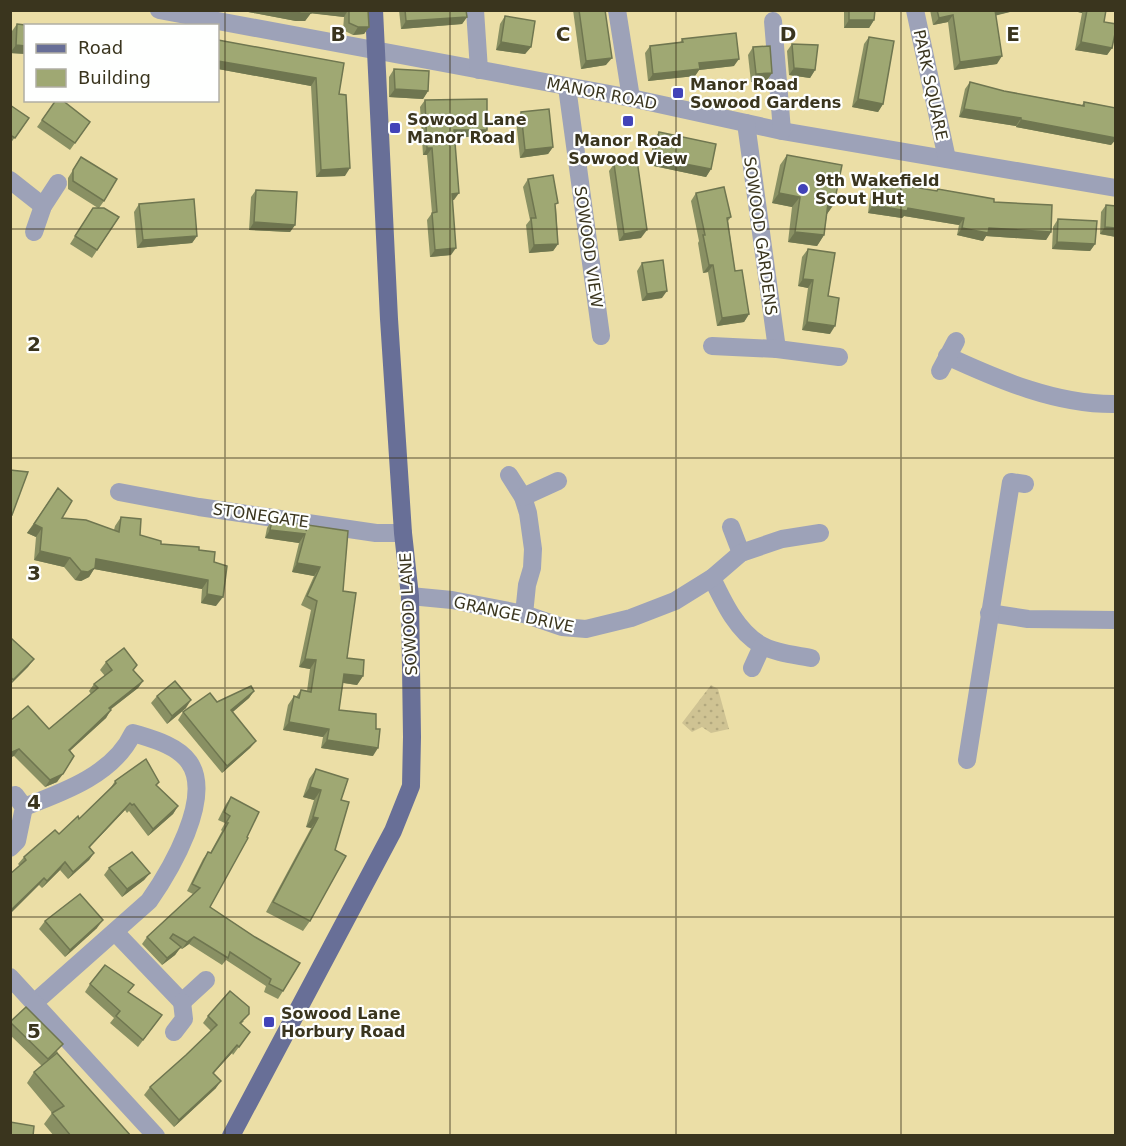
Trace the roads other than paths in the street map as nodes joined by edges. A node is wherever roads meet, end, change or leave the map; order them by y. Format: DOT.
graph roads {
  1 [pos="159,10"];
  2 [pos="374,10"];
  3 [pos="474,10"];
  4 [pos="617,10"];
  5 [pos="915,10"];
  6 [pos="773,21"];
  7 [pos="375,50"];
  8 [pos="479,70"];
  9 [pos="567,87"];
  10 [pos="631,98"];
  11 [pos="746,123"];
  12 [pos="782,131"];
  13 [pos="947,159"];
  14 [pos="10,180"];
  15 [pos="58,183"];
  16 [pos="1116,188"];
  17 [pos="43,206"];
  18 [pos="34,232"];
  19 [pos="601,336"];
  20 [pos="712,346"];
  21 [pos="777,349"];
  22 [pos="948,356"];
  23 [pos="839,357"];
  24 [pos="1116,404"];
  25 [pos="509,475"];
  26 [pos="558,481"];
  27 [pos="1025,484"];
  28 [pos="119,492"];
  29 [pos="523,497"];
  30 [pos="731,527"];
  31 [pos="403,533"];
  32 [pos="820,533"];
  33 [pos="741,553"];
  34 [pos="712,578"];
  35 [pos="410,596"];
  36 [pos="989,613"];
  37 [pos="524,614"];
  38 [pos="1116,620"];
  39 [pos="762,646"];
  40 [pos="811,658"];
  41 [pos="752,668"];
  42 [pos="967,760"];
  43 [pos="10,848"];
  44 [pos="115,932"];
  45 [pos="10,977"];
  46 [pos="206,980"];
  47 [pos="182,1002"];
  48 [pos="34,1003"];
  49 [pos="174,1032"];
  50 [pos="153,1134"];
  51 [pos="231,1136"];
  1 -- 7 [label="street, MANOR ROAD"];
  2 -- 7 [label="main road, SOWOOD LANE"];
  3 -- 8 [label="street"];
  4 -- 10 [label="street"];
  5 -- 13 [label="street, PARK SQUARE"];
  6 -- 12 [label="street"];
  7 -- 8 [label="street, MANOR ROAD"];
  7 -- 31 [label="main road, SOWOOD LANE"];
  8 -- 9 [label="street, MANOR ROAD"];
  9 -- 10 [label="street, MANOR ROAD"];
  9 -- 19 [label="street, SOWOOD VIEW"];
  10 -- 11 [label="street, MANOR ROAD"];
  11 -- 12 [label="street, MANOR ROAD"];
  11 -- 21 [label="street, SOWOOD GARDENS"];
  12 -- 13 [label="street, MANOR ROAD"];
  13 -- 16 [label="street, MANOR ROAD"];
  14 -- 17 [label="street"];
  15 -- 17 [label="street"];
  17 -- 18 [label="street"];
  20 -- 21 [label="street"];
  21 -- 23 [label="street"];
  22 -- 24 [label="street"];
  25 -- 29 [label="street"];
  26 -- 29 [label="street"];
  27 -- 36 [label="street"];
  28 -- 31 [label="street, STONEGATE"];
  29 -- 37 [label="street"];
  30 -- 33 [label="street"];
  31 -- 35 [label="main road, SOWOOD LANE"];
  32 -- 33 [label="street, GRANGE DRIVE"];
  33 -- 34 [label="street, GRANGE DRIVE"];
  34 -- 37 [label="street, GRANGE DRIVE"];
  34 -- 39 [label="street"];
  35 -- 37 [label="street, GRANGE DRIVE"];
  35 -- 51 [label="main road, SOWOOD LANE"];
  36 -- 38 [label="street"];
  36 -- 42 [label="street"];
  39 -- 40 [label="street"];
  39 -- 41 [label="street"];
  43 -- 44 [label="street"];
  44 -- 47 [label="street"];
  44 -- 48 [label="street"];
  45 -- 48 [label="street"];
  46 -- 47 [label="street"];
  47 -- 49 [label="street"];
  48 -- 50 [label="street"];
}
